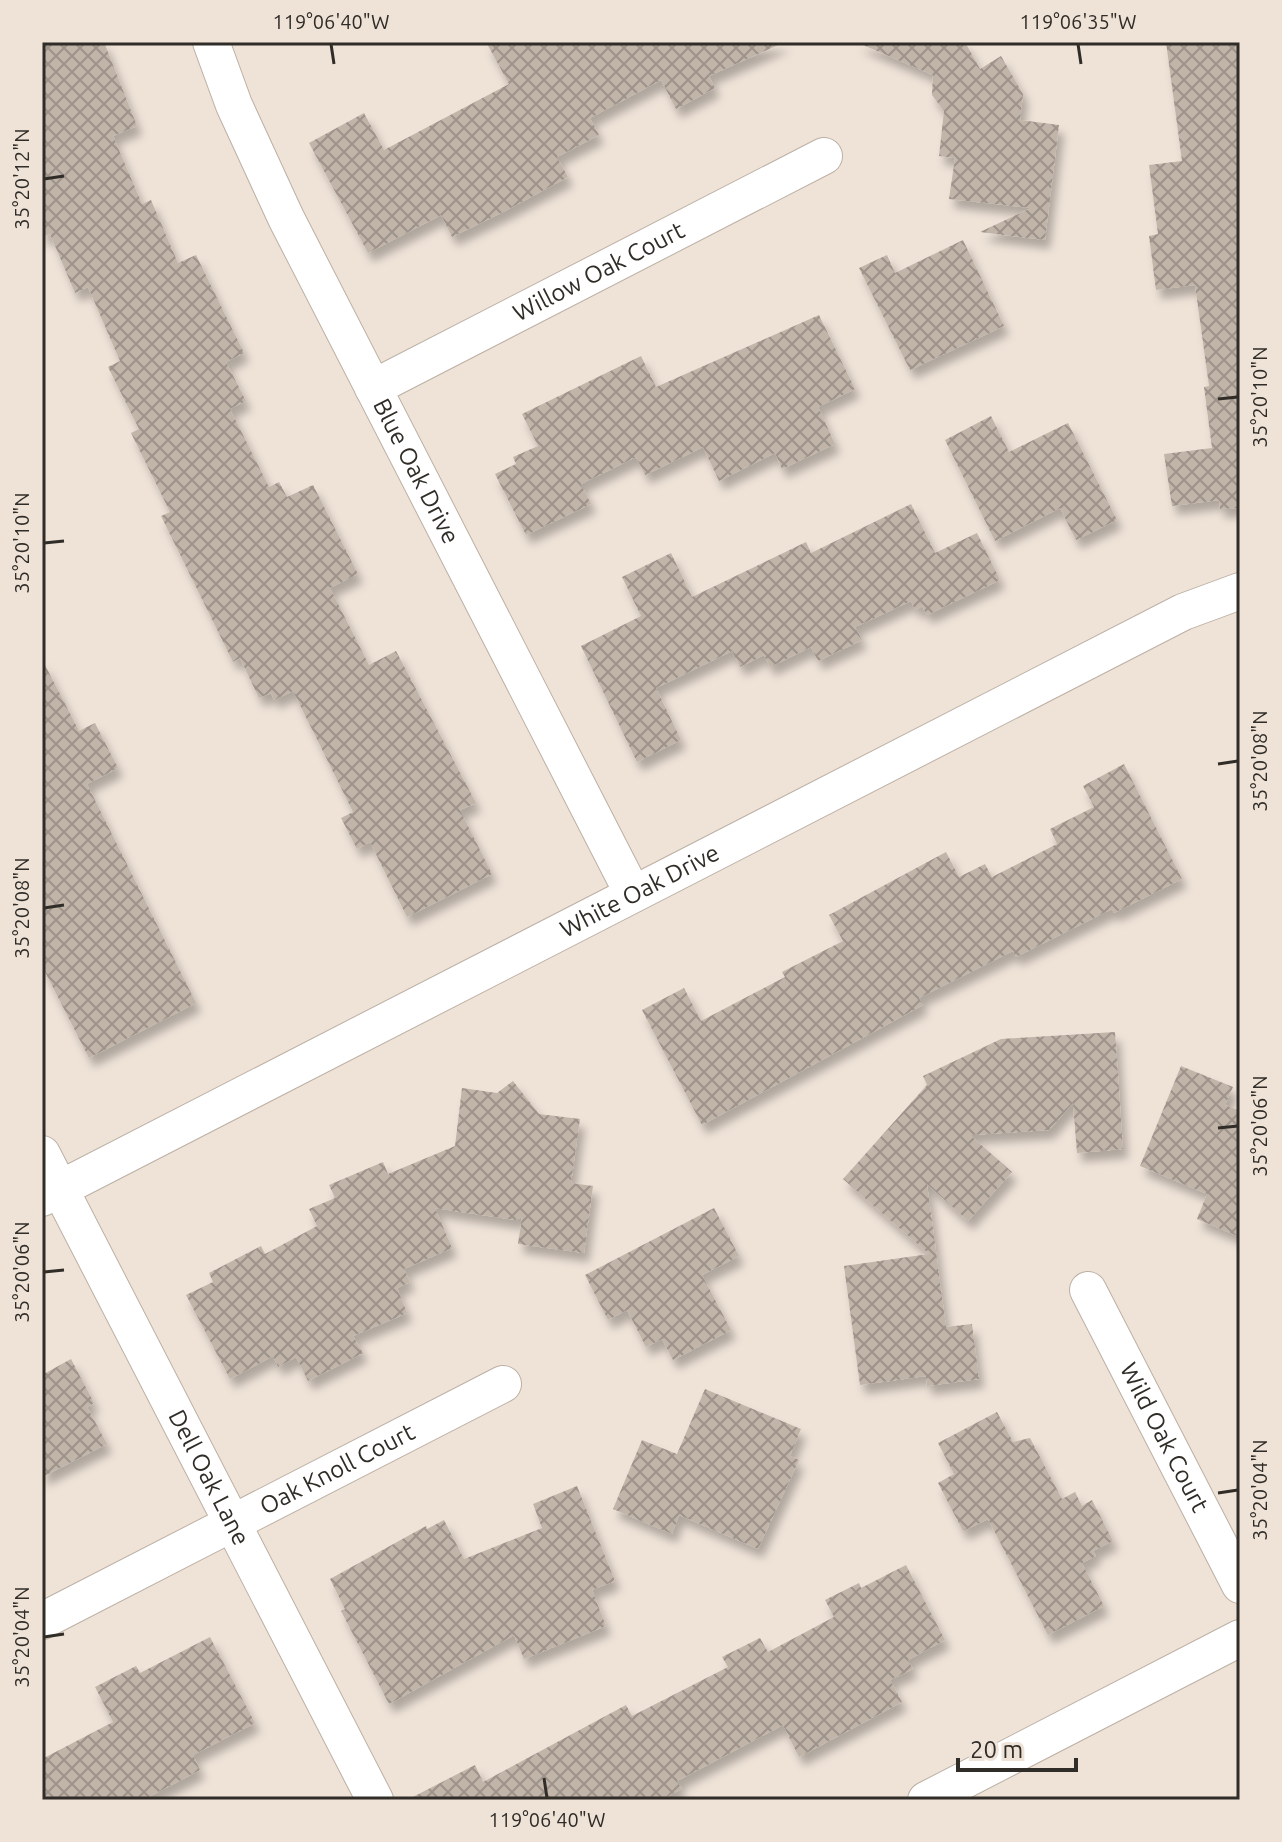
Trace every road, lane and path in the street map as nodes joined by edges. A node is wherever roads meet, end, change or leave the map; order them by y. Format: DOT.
graph roads {
  1 [pos="211,42"];
  2 [pos="824,156"];
  3 [pos="373,388"];
  4 [pos="1240,591"];
  5 [pos="633,894"];
  6 [pos="42,1154"];
  7 [pos="51,1193"];
  8 [pos="1088,1290"];
  9 [pos="503,1384"];
  10 [pos="232,1523"];
  11 [pos="1240,1585"];
  12 [pos="42,1621"];
  13 [pos="1240,1638"];
  14 [pos="375,1800"];
  15 [pos="926,1800"];
  1 -- 3 [label="street, Blue Oak Drive"];
  2 -- 3 [label="street, Willow Oak Court"];
  3 -- 5 [label="street, Blue Oak Drive"];
  4 -- 5 [label="street, White Oak Drive"];
  5 -- 7 [label="street, White Oak Drive"];
  6 -- 7 [label="street, Dell Oak Lane"];
  7 -- 10 [label="street, Dell Oak Lane"];
  8 -- 11 [label="street, Wild Oak Court"];
  9 -- 10 [label="street, Oak Knoll Court"];
  10 -- 12 [label="street, Oak Knoll Court"];
  10 -- 14 [label="street, Dell Oak Lane"];
  13 -- 15 [label="street"];
}
